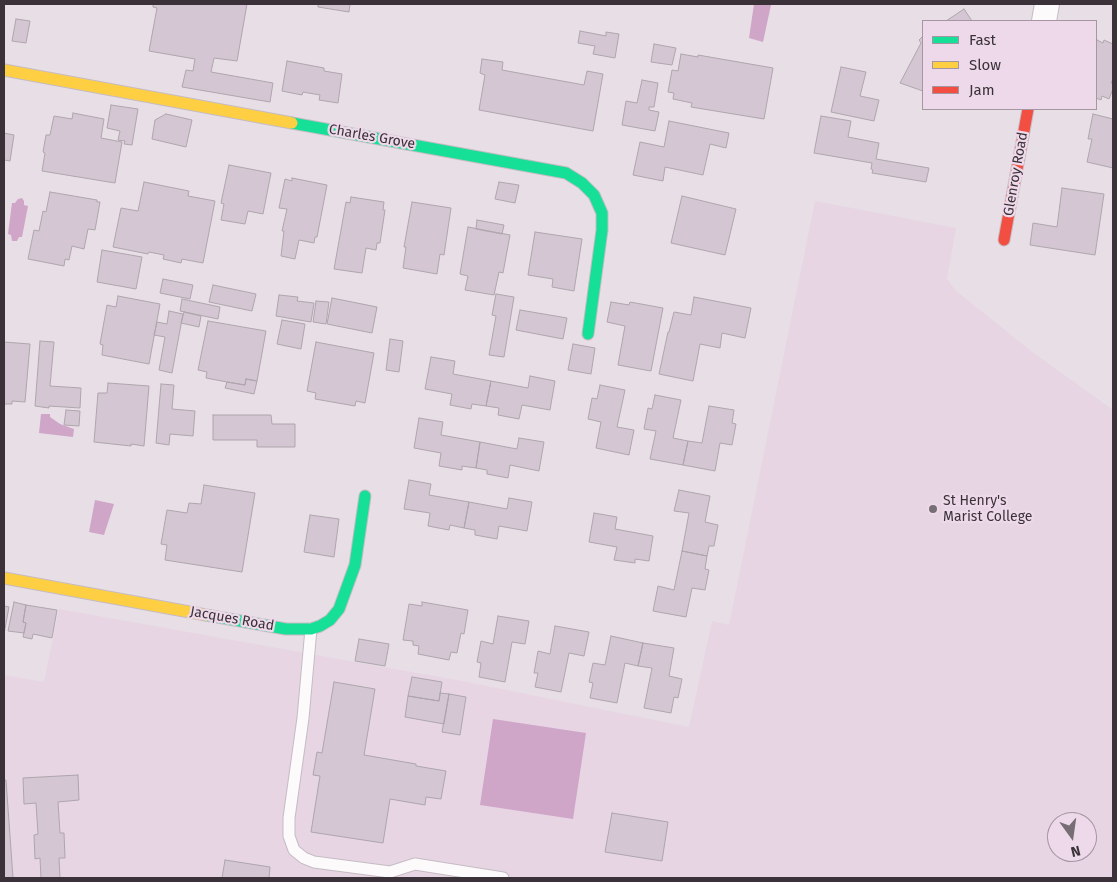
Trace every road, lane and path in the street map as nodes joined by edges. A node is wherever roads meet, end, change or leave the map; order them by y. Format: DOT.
graph roads {
  1 [pos="1047,4"];
  2 [pos="1044,20"];
  3 [pos="4,70"];
  4 [pos="1028,110"];
  5 [pos="1004,240"];
  6 [pos="588,334"];
  7 [pos="365,496"];
  8 [pos="4,578"];
  9 [pos="311,630"];
  10 [pos="390,875"];
  11 [pos="502,878"];
  1 -- 2 [label="street"];
  3 -- 6 [label="street, Charles Grove"];
  4 -- 5 [label="street, Glenroy Road"];
  7 -- 9 [label="street"];
  8 -- 9 [label="street, Jacques Road"];
  9 -- 10 [label="lane"];
  10 -- 11 [label="lane"];
}
